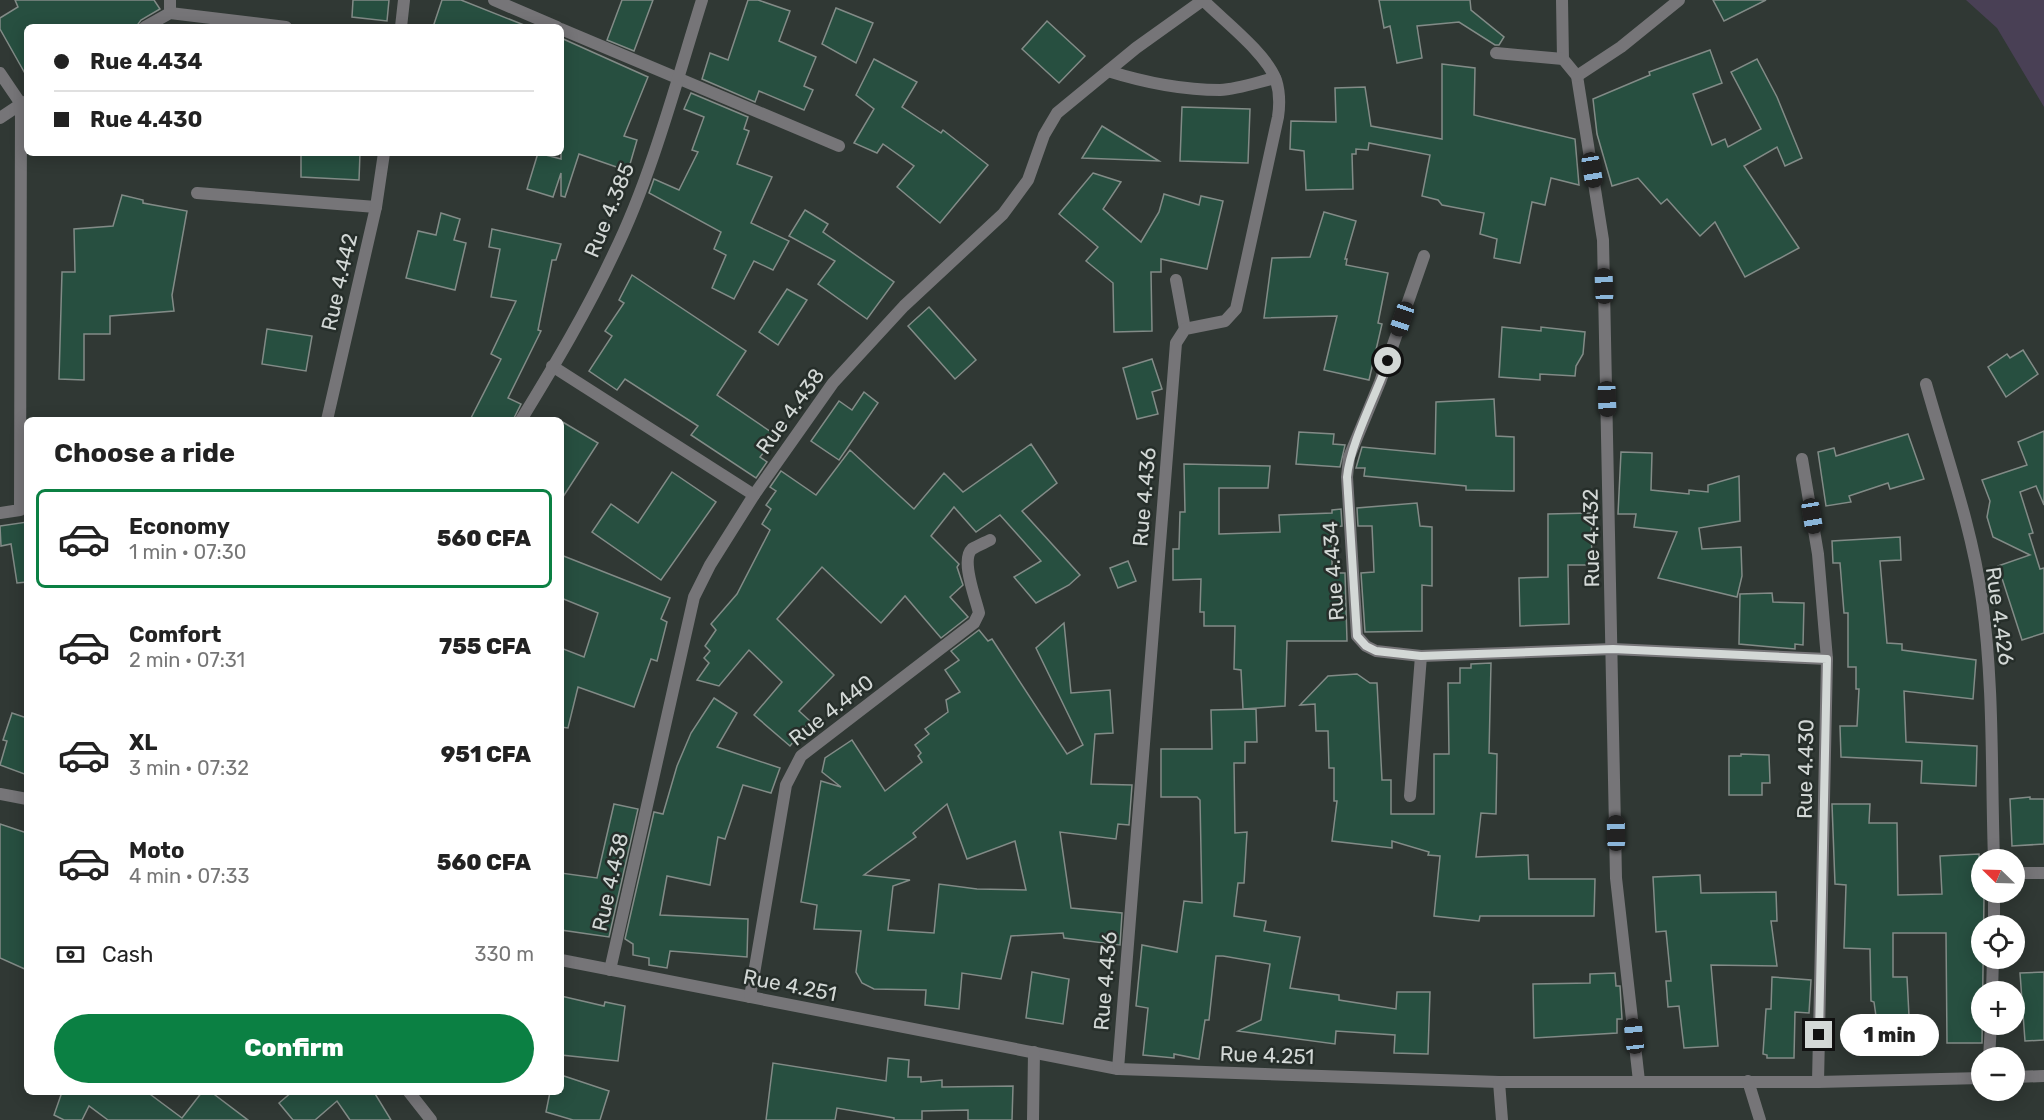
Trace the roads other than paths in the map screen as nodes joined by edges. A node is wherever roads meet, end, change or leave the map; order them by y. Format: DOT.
graph roads {
  1 [pos="404,0"];
  2 [pos="494,0"];
  3 [pos="702,0"];
  4 [pos="1203,0"];
  5 [pos="1562,0"];
  6 [pos="1679,0"];
  7 [pos="170,6"];
  8 [pos="149,24"];
  9 [pos="269,24"];
  10 [pos="401,24"];
  11 [pos="550,24"];
  12 [pos="564,30"];
  13 [pos="1496,53"];
  14 [pos="1563,59"];
  15 [pos="1108,70"];
  16 [pos="0,73"];
  17 [pos="1577,76"];
  18 [pos="1275,78"];
  19 [pos="677,79"];
  20 [pos="24,102"];
  21 [pos="0,118"];
  22 [pos="839,146"];
  23 [pos="384,156"];
  24 [pos="197,193"];
  25 [pos="376,207"];
  26 [pos="1424,256"];
  27 [pos="1176,280"];
  28 [pos="1185,329"];
  29 [pos="552,366"];
  30 [pos="1926,384"];
  31 [pos="328,417"];
  32 [pos="523,417"];
  33 [pos="1802,459"];
  34 [pos="754,495"];
  35 [pos="23,510"];
  36 [pos="0,513"];
  37 [pos="990,540"];
  38 [pos="1613,649"];
  39 [pos="1421,656"];
  40 [pos="1827,659"];
  41 [pos="0,794"];
  42 [pos="1410,796"];
  43 [pos="24,799"];
  44 [pos="1994,849"];
  45 [pos="2025,873"];
  46 [pos="2044,873"];
  47 [pos="564,961"];
  48 [pos="610,970"];
  49 [pos="750,997"];
  50 [pos="1034,1052"];
  51 [pos="1118,1069"];
  52 [pos="2044,1076"];
  53 [pos="2025,1077"];
  54 [pos="1971,1078"];
  55 [pos="1748,1081"];
  56 [pos="1499,1082"];
  57 [pos="1639,1082"];
  58 [pos="1818,1082"];
  59 [pos="411,1095"];
  60 [pos="431,1120"];
  61 [pos="1034,1120"];
  62 [pos="1502,1120"];
  63 [pos="1760,1120"];
  1 -- 10 [label="street"];
  2 -- 11 [label="street"];
  3 -- 19 [label="street, Rue 4.385"];
  4 -- 15 [label="street, Rue 4.438"];
  4 -- 18 [label="street"];
  5 -- 14 [label="street"];
  6 -- 17 [label="street"];
  7 -- 8 [label="street"];
  7 -- 9 [label="street"];
  12 -- 19 [label="street"];
  13 -- 14 [label="street"];
  14 -- 17 [label="street"];
  15 -- 18 [label="street"];
  15 -- 34 [label="street, Rue 4.438"];
  16 -- 20 [label="street"];
  17 -- 38 [label="street, Rue 4.432"];
  18 -- 28 [label="street"];
  19 -- 22 [label="street"];
  19 -- 29 [label="street, Rue 4.385"];
  20 -- 21 [label="street"];
  20 -- 35 [label="street"];
  23 -- 25 [label="street, Rue 4.442"];
  24 -- 25 [label="street"];
  25 -- 31 [label="street, Rue 4.442"];
  26 -- 39 [label="street, Rue 4.434"];
  27 -- 28 [label="street"];
  28 -- 51 [label="street, Rue 4.436"];
  29 -- 32 [label="street, Rue 4.385"];
  29 -- 34 [label="street"];
  30 -- 44 [label="street, Rue 4.426"];
  33 -- 40 [label="street, Rue 4.430"];
  34 -- 48 [label="street, Rue 4.438"];
  35 -- 36 [label="street"];
  37 -- 49 [label="street, Rue 4.440"];
  38 -- 39 [label="street, Rue 4.434"];
  38 -- 40 [label="street, Rue 4.434"];
  38 -- 57 [label="street, Rue 4.432"];
  39 -- 42 [label="street"];
  40 -- 58 [label="street, Rue 4.430"];
  41 -- 43 [label="street"];
  45 -- 46 [label="street"];
  47 -- 48 [label="street, Rue 4.251"];
  48 -- 49 [label="street, Rue 4.251"];
  49 -- 50 [label="street, Rue 4.251"];
  50 -- 51 [label="street, Rue 4.251"];
  50 -- 61 [label="street"];
  51 -- 56 [label="street, Rue 4.251"];
  52 -- 53 [label="street"];
  54 -- 58 [label="street, Rue 4.251"];
  55 -- 57 [label="street, Rue 4.251"];
  55 -- 58 [label="street, Rue 4.251"];
  55 -- 63 [label="street"];
  56 -- 57 [label="street, Rue 4.251"];
  56 -- 62 [label="street"];
  59 -- 60 [label="street"];
}
